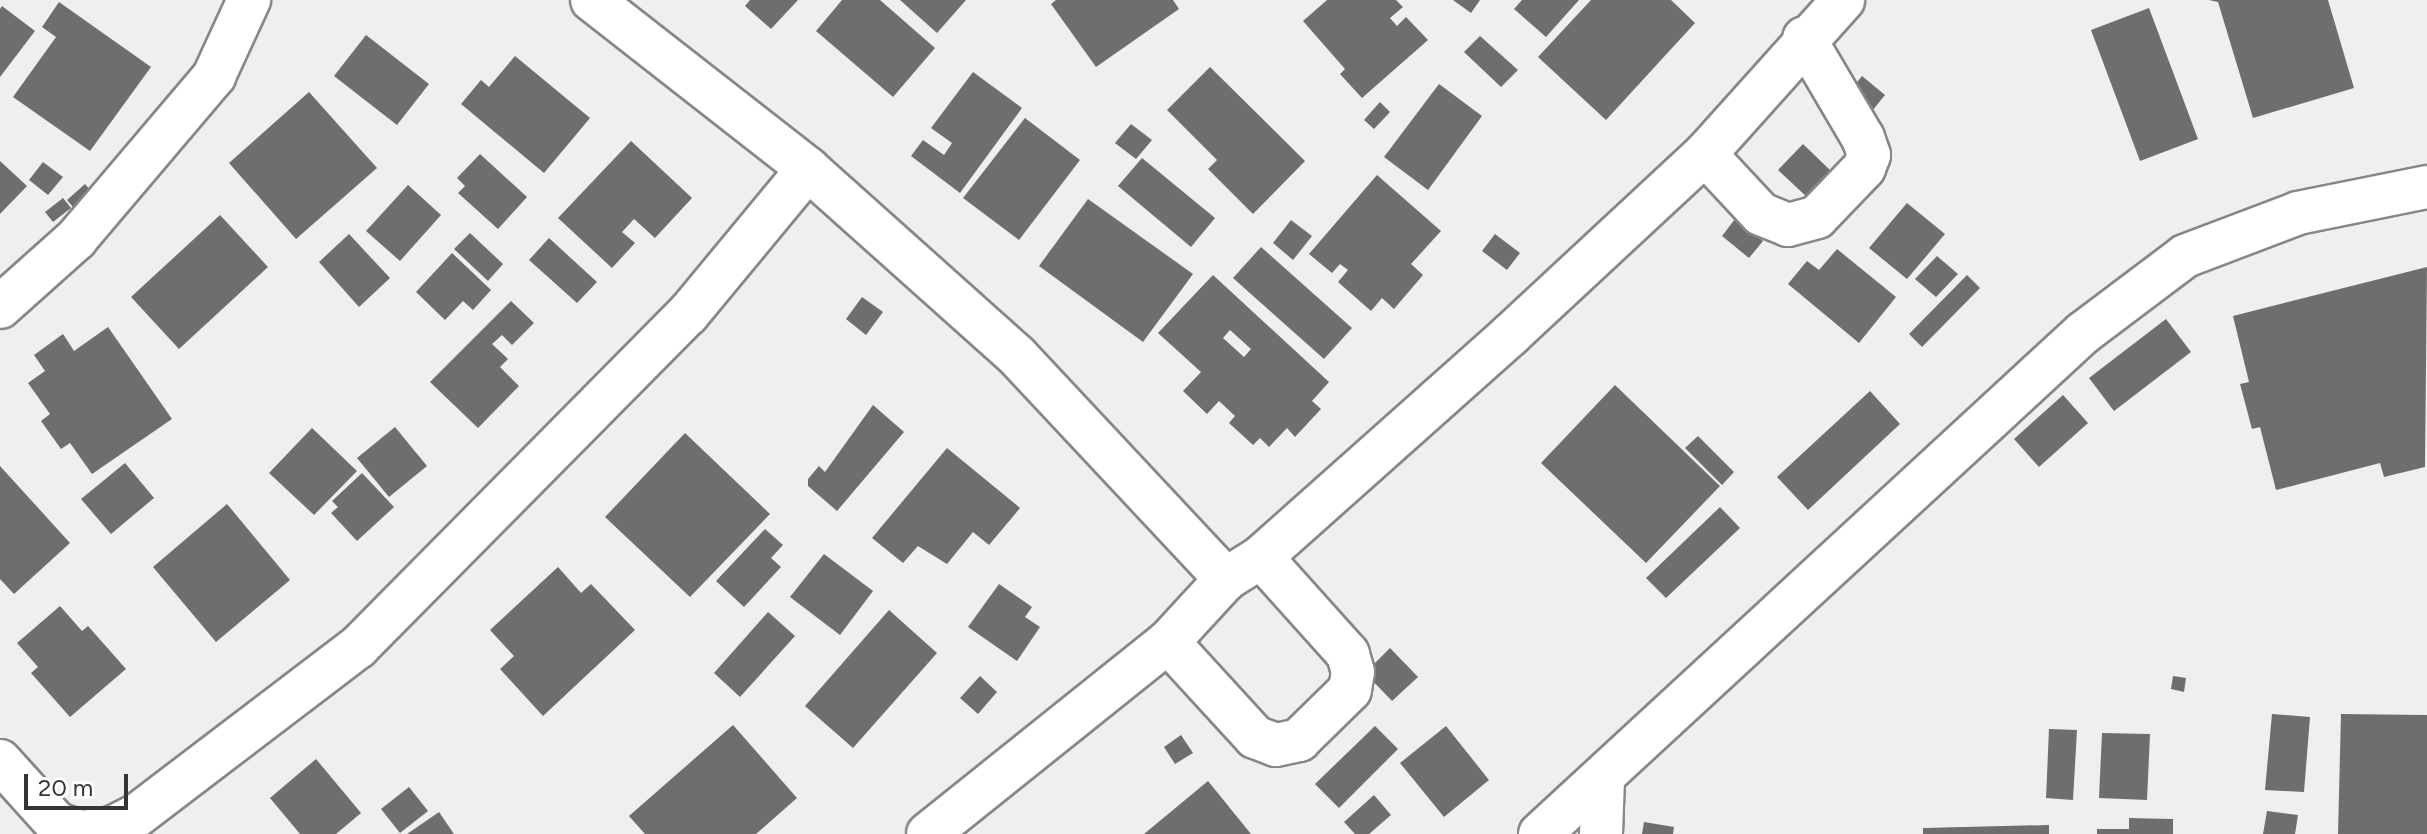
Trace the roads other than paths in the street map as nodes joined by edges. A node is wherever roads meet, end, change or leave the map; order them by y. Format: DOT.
graph roads {
  1 [pos="249,0"];
  2 [pos="592,0"];
  3 [pos="1843,0"];
  4 [pos="1804,38"];
  5 [pos="1705,154"];
  6 [pos="808,169"];
  7 [pos="2427,187"];
  8 [pos="0,307"];
  9 [pos="1261,557"];
  10 [pos="1226,579"];
  11 [pos="1168,642"];
  12 [pos="0,761"];
  13 [pos="1603,779"];
  14 [pos="928,834"];
  15 [pos="1540,834"];
  16 [pos="1601,834"];
  1 -- 8 [label="street"];
  2 -- 6 [label="street"];
  3 -- 4 [label="street"];
  4 -- 5 [label="street"];
  4 -- 5 [label="street"];
  5 -- 9 [label="street"];
  6 -- 10 [label="street"];
  6 -- 12 [label="street"];
  7 -- 13 [label="street"];
  9 -- 10 [label="street"];
  9 -- 11 [label="street"];
  10 -- 11 [label="street"];
  11 -- 14 [label="street"];
  13 -- 15 [label="street"];
  13 -- 16 [label="street"];
}
